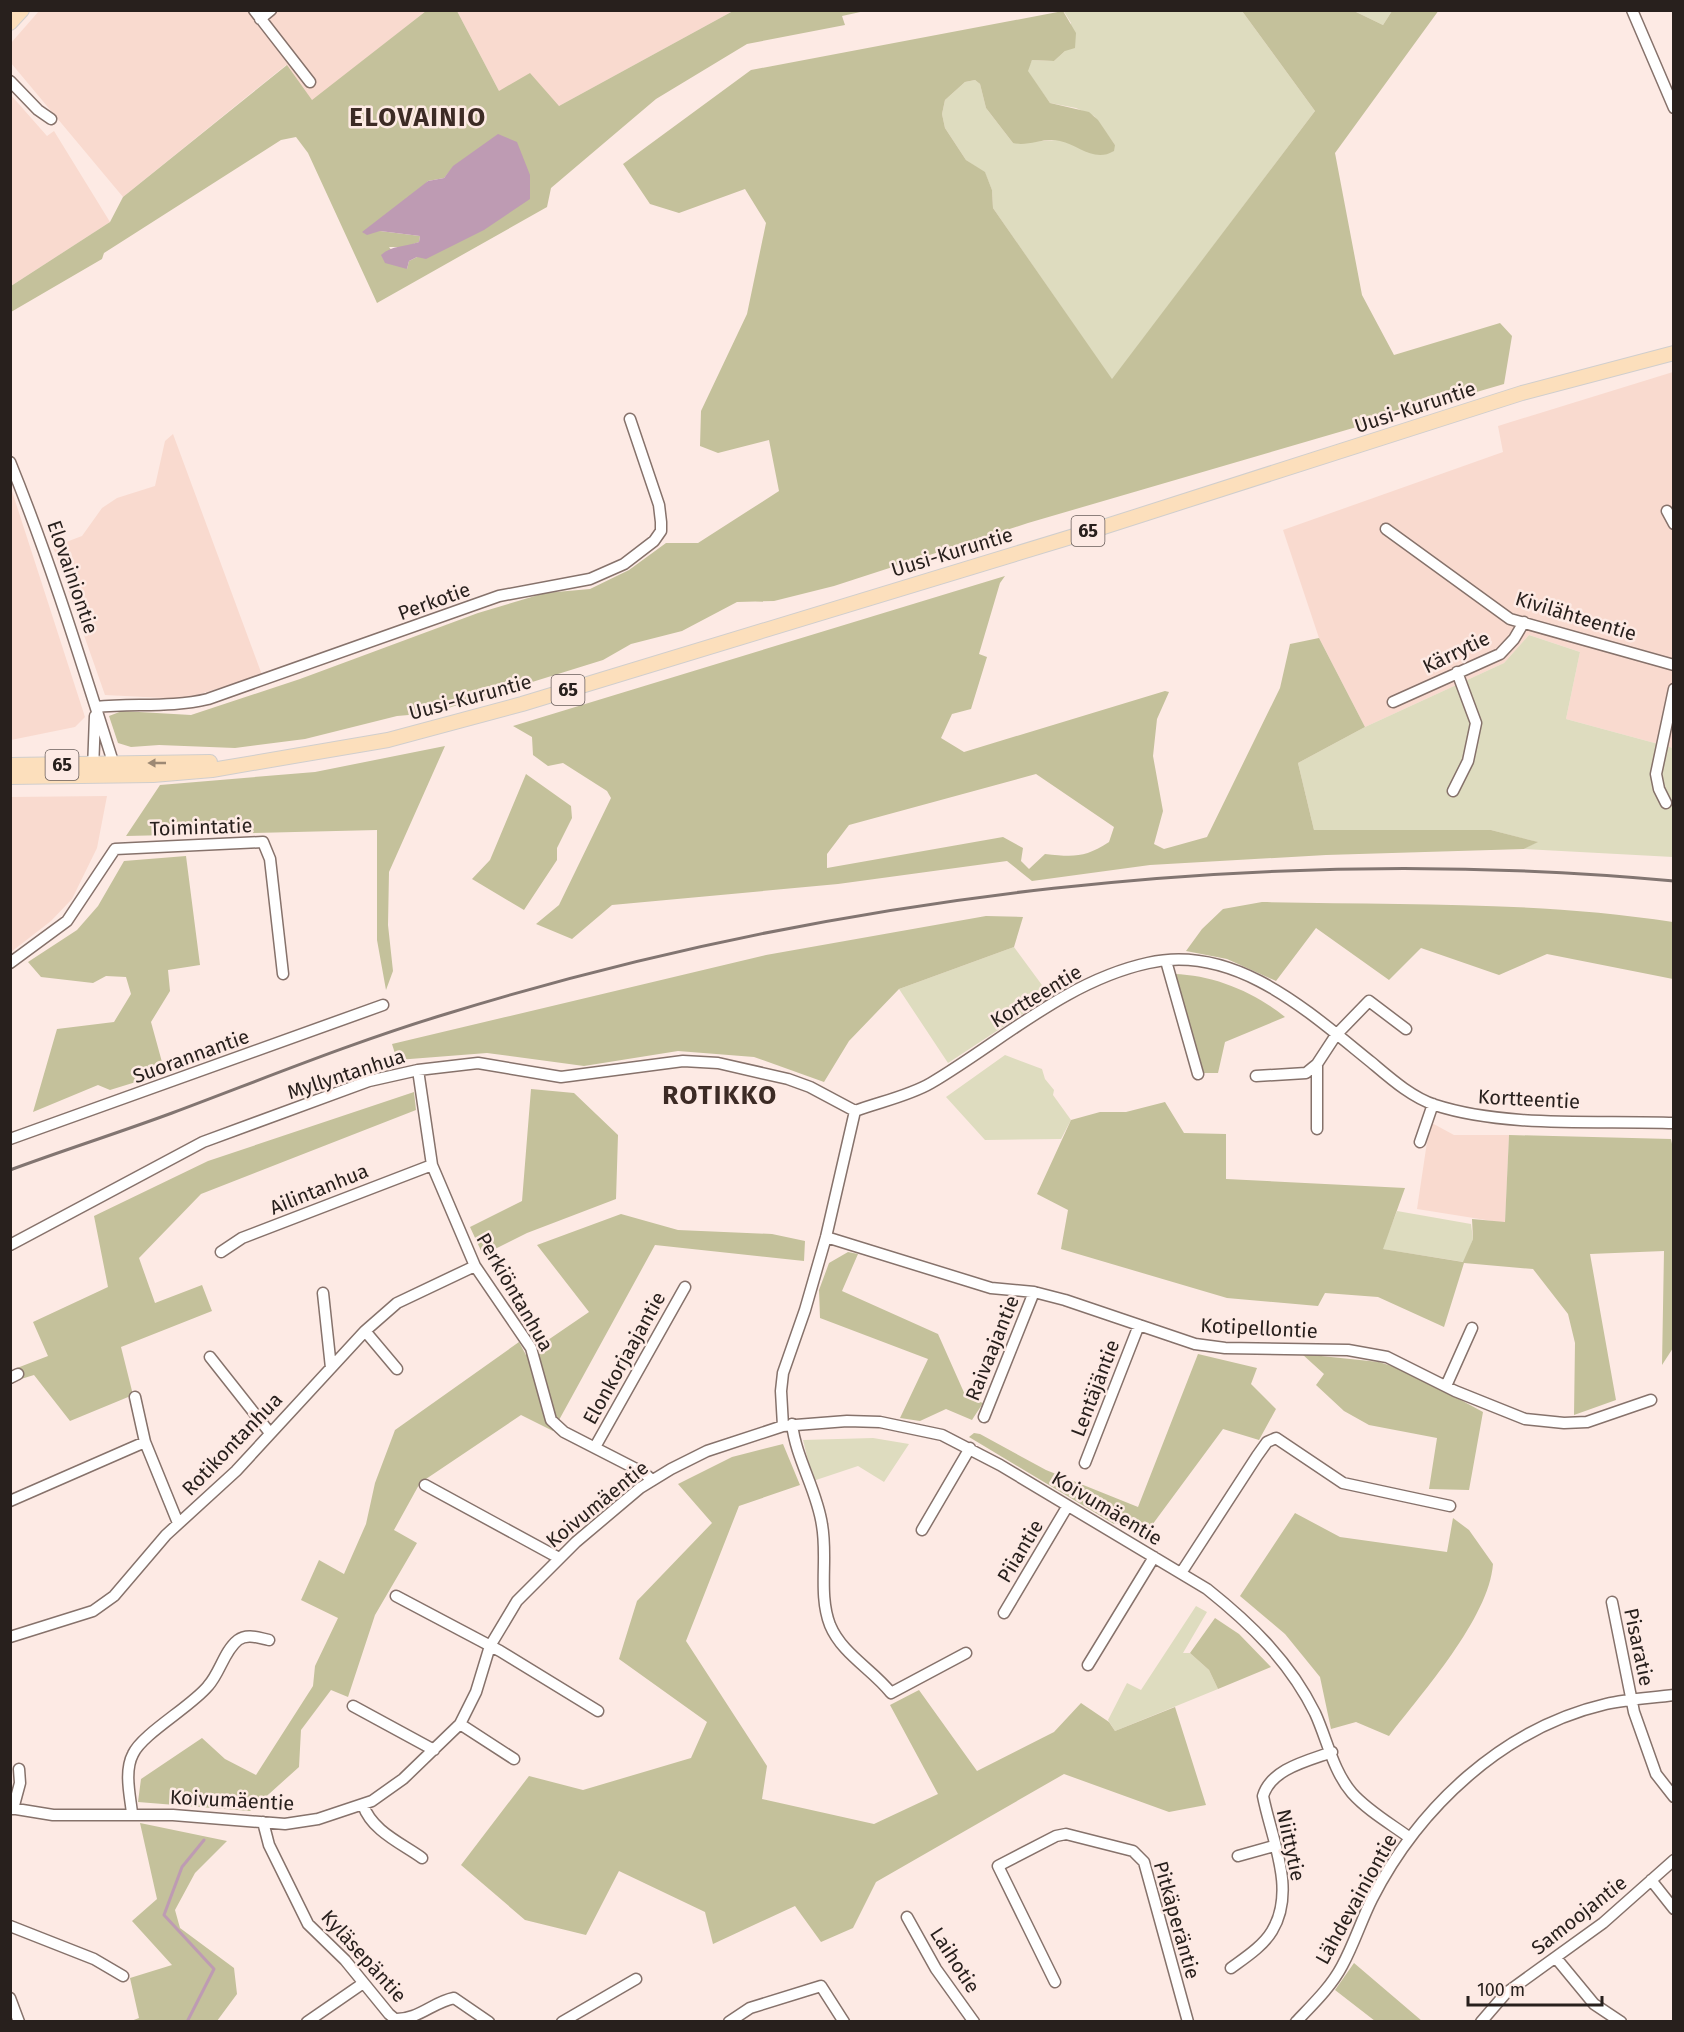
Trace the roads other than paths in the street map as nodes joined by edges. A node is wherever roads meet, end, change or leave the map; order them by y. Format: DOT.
graph roads {
  1 [pos="22,10"];
  2 [pos="272,10"];
  3 [pos="1632,10"];
  4 [pos="257,15"];
  5 [pos="10,23"];
  6 [pos="10,81"];
  7 [pos="310,82"];
  8 [pos="1674,108"];
  9 [pos="51,119"];
  10 [pos="1674,353"];
  11 [pos="630,419"];
  12 [pos="10,462"];
  13 [pos="1667,511"];
  14 [pos="1674,524"];
  15 [pos="1386,529"];
  16 [pos="1524,622"];
  17 [pos="1674,665"];
  18 [pos="1456,672"];
  19 [pos="1674,689"];
  20 [pos="1394,702"];
  21 [pos="96,707"];
  22 [pos="10,765"];
  23 [pos="112,769"];
  24 [pos="92,770"];
  25 [pos="10,777"];
  26 [pos="1453,791"];
  27 [pos="1666,803"];
  28 [pos="1166,961"];
  29 [pos="10,963"];
  30 [pos="283,974"];
  31 [pos="383,1005"];
  32 [pos="1406,1029"];
  33 [pos="1336,1035"];
  34 [pos="1317,1064"];
  35 [pos="418,1070"];
  36 [pos="1198,1074"];
  37 [pos="1256,1076"];
  38 [pos="1433,1104"];
  39 [pos="855,1111"];
  40 [pos="1674,1123"];
  41 [pos="1317,1129"];
  42 [pos="10,1139"];
  43 [pos="1420,1142"];
  44 [pos="432,1165"];
  45 [pos="826,1237"];
  46 [pos="10,1245"];
  47 [pos="221,1252"];
  48 [pos="475,1266"];
  49 [pos="685,1287"];
  50 [pos="1034,1292"];
  51 [pos="323,1293"];
  52 [pos="1139,1325"];
  53 [pos="1472,1328"];
  54 [pos="365,1331"];
  55 [pos="210,1357"];
  56 [pos="331,1368"];
  57 [pos="397,1369"];
  58 [pos="1446,1386"];
  59 [pos="135,1397"];
  60 [pos="1651,1400"];
  61 [pos="984,1417"];
  62 [pos="787,1425"];
  63 [pos="270,1433"];
  64 [pos="145,1442"];
  65 [pos="595,1447"];
  66 [pos="970,1448"];
  67 [pos="1085,1464"];
  68 [pos="651,1480"];
  69 [pos="425,1485"];
  70 [pos="10,1501"];
  71 [pos="1450,1506"];
  72 [pos="1067,1507"];
  73 [pos="178,1523"];
  74 [pos="922,1530"];
  75 [pos="1154,1557"];
  76 [pos="559,1558"];
  77 [pos="1181,1573"];
  78 [pos="396,1596"];
  79 [pos="1611,1602"];
  80 [pos="1004,1613"];
  81 [pos="10,1637"];
  82 [pos="269,1640"];
  83 [pos="490,1646"];
  84 [pos="966,1653"];
  85 [pos="1088,1665"];
  86 [pos="1674,1695"];
  87 [pos="1632,1700"];
  88 [pos="353,1706"];
  89 [pos="598,1711"];
  90 [pos="460,1724"];
  91 [pos="434,1749"];
  92 [pos="1332,1752"];
  93 [pos="514,1759"];
  94 [pos="19,1769"];
  95 [pos="1674,1797"];
  96 [pos="363,1805"];
  97 [pos="12,1808"];
  98 [pos="132,1813"];
  99 [pos="263,1822"];
  100 [pos="1410,1838"];
  101 [pos="1274,1846"];
  102 [pos="1238,1856"];
  103 [pos="422,1858"];
  104 [pos="1674,1860"];
  105 [pos="1652,1880"];
  106 [pos="1674,1909"];
  107 [pos="907,1917"];
  108 [pos="11,1929"];
  109 [pos="1556,1958"];
  110 [pos="1232,1968"];
  111 [pos="123,1976"];
  112 [pos="636,1979"];
  113 [pos="1055,1982"];
  114 [pos="362,1984"];
  115 [pos="10,1998"];
  116 [pos="19,2022"];
  117 [pos="307,2022"];
  118 [pos="489,2022"];
  119 [pos="562,2022"];
  120 [pos="729,2022"];
  121 [pos="844,2022"];
  122 [pos="974,2022"];
  123 [pos="1188,2022"];
  124 [pos="1296,2022"];
  125 [pos="1481,2022"];
  126 [pos="1621,2022"];
  1 -- 5 [label="main road"];
  2 -- 4 [label="street"];
  3 -- 8 [label="street"];
  4 -- 7 [label="street"];
  6 -- 9 [label="street"];
  10 -- 23 [label="main road, Uusi-Kuruntie / 65"];
  11 -- 21 [label="street, Perkotie"];
  12 -- 21 [label="street, Elovainiontie"];
  13 -- 14 [label="street"];
  15 -- 16 [label="street, Kivilähteentie"];
  16 -- 17 [label="street, Kivilähteentie"];
  16 -- 18 [label="street, Kärrytie"];
  18 -- 20 [label="street, Kärrytie"];
  18 -- 26 [label="street"];
  19 -- 27 [label="street"];
  21 -- 23 [label="street, Elovainiontie"];
  21 -- 24 [label="street, Elovainiontie"];
  22 -- 24 [label="main road, Uusi-Kuruntie / 65"];
  23 -- 24 [label="main road, Uusi-Kuruntie / 65"];
  24 -- 25 [label="main road, Uusi-Kuruntie / 65"];
  28 -- 33 [label="street, Kortteentie"];
  28 -- 36 [label="street"];
  28 -- 39 [label="street, Kortteentie"];
  29 -- 30 [label="street, Toimintatie"];
  31 -- 42 [label="street, Suorannantie"];
  32 -- 33 [label="street"];
  33 -- 34 [label="street"];
  33 -- 38 [label="street, Kortteentie"];
  34 -- 37 [label="street"];
  34 -- 41 [label="street"];
  35 -- 39 [label="street, Myllyntanhua"];
  35 -- 44 [label="street, Perkiöntanhua"];
  35 -- 46 [label="street, Myllyntanhua"];
  38 -- 40 [label="street, Kortteentie"];
  38 -- 43 [label="street"];
  39 -- 45 [label="street"];
  44 -- 47 [label="street, Ailintanhua"];
  44 -- 48 [label="street, Perkiöntanhua"];
  45 -- 50 [label="street, Kotipellontie"];
  45 -- 62 [label="street"];
  48 -- 54 [label="street, Rotikontanhua"];
  48 -- 65 [label="street, Perkiöntanhua"];
  49 -- 65 [label="street, Elonkorjaajantie"];
  50 -- 52 [label="street, Kotipellontie"];
  50 -- 61 [label="street, Raivaajantie"];
  51 -- 56 [label="street"];
  52 -- 58 [label="street, Kotipellontie"];
  52 -- 67 [label="street, Lentäjäntie"];
  53 -- 58 [label="street"];
  54 -- 56 [label="street, Rotikontanhua"];
  54 -- 57 [label="street"];
  55 -- 63 [label="street"];
  56 -- 63 [label="street, Rotikontanhua"];
  58 -- 60 [label="street, Kotipellontie"];
  59 -- 64 [label="street"];
  62 -- 66 [label="street, Koivumäentie"];
  62 -- 68 [label="street, Koivumäentie"];
  62 -- 84 [label="street"];
  63 -- 73 [label="street, Rotikontanhua"];
  64 -- 70 [label="street"];
  64 -- 73 [label="street"];
  65 -- 68 [label="street, Perkiöntanhua"];
  66 -- 72 [label="street, Koivumäentie"];
  66 -- 74 [label="street"];
  68 -- 76 [label="street, Koivumäentie"];
  69 -- 76 [label="street"];
  71 -- 77 [label="street"];
  72 -- 75 [label="street, Koivumäentie"];
  72 -- 80 [label="street, Piiantie"];
  73 -- 81 [label="street, Rotikontanhua"];
  75 -- 77 [label="street, Koivumäentie"];
  75 -- 85 [label="street"];
  76 -- 83 [label="street, Koivumäentie"];
  77 -- 92 [label="street, Koivumäentie"];
  78 -- 83 [label="street"];
  79 -- 87 [label="street, Pisaratie"];
  82 -- 98 [label="street"];
  83 -- 89 [label="street"];
  83 -- 90 [label="street, Koivumäentie"];
  86 -- 87 [label="street, Lähdevainiontie"];
  87 -- 95 [label="street, Pisaratie"];
  87 -- 100 [label="street, Lähdevainiontie"];
  88 -- 91 [label="street"];
  90 -- 91 [label="street, Koivumäentie"];
  90 -- 93 [label="street"];
  91 -- 96 [label="street, Koivumäentie"];
  92 -- 100 [label="street, Koivumäentie"];
  92 -- 101 [label="street, Niittytie"];
  94 -- 97 [label="street"];
  96 -- 99 [label="street, Koivumäentie"];
  96 -- 103 [label="street"];
  97 -- 98 [label="street, Koivumäentie"];
  98 -- 99 [label="street, Koivumäentie"];
  99 -- 114 [label="street, Kyläsepäntie"];
  100 -- 124 [label="street, Lähdevainiontie"];
  101 -- 102 [label="street"];
  101 -- 110 [label="street, Niittytie"];
  104 -- 105 [label="street, Samoojantie"];
  105 -- 106 [label="street"];
  105 -- 109 [label="street, Samoojantie"];
  107 -- 122 [label="street, Laihotie"];
  108 -- 111 [label="street"];
  109 -- 125 [label="street, Samoojantie"];
  109 -- 126 [label="street"];
  112 -- 119 [label="street"];
  113 -- 123 [label="street, Pitkäperäntie"];
  114 -- 117 [label="street"];
  114 -- 118 [label="street, Kyläsepäntie"];
  115 -- 116 [label="street"];
  120 -- 121 [label="street"];
}
